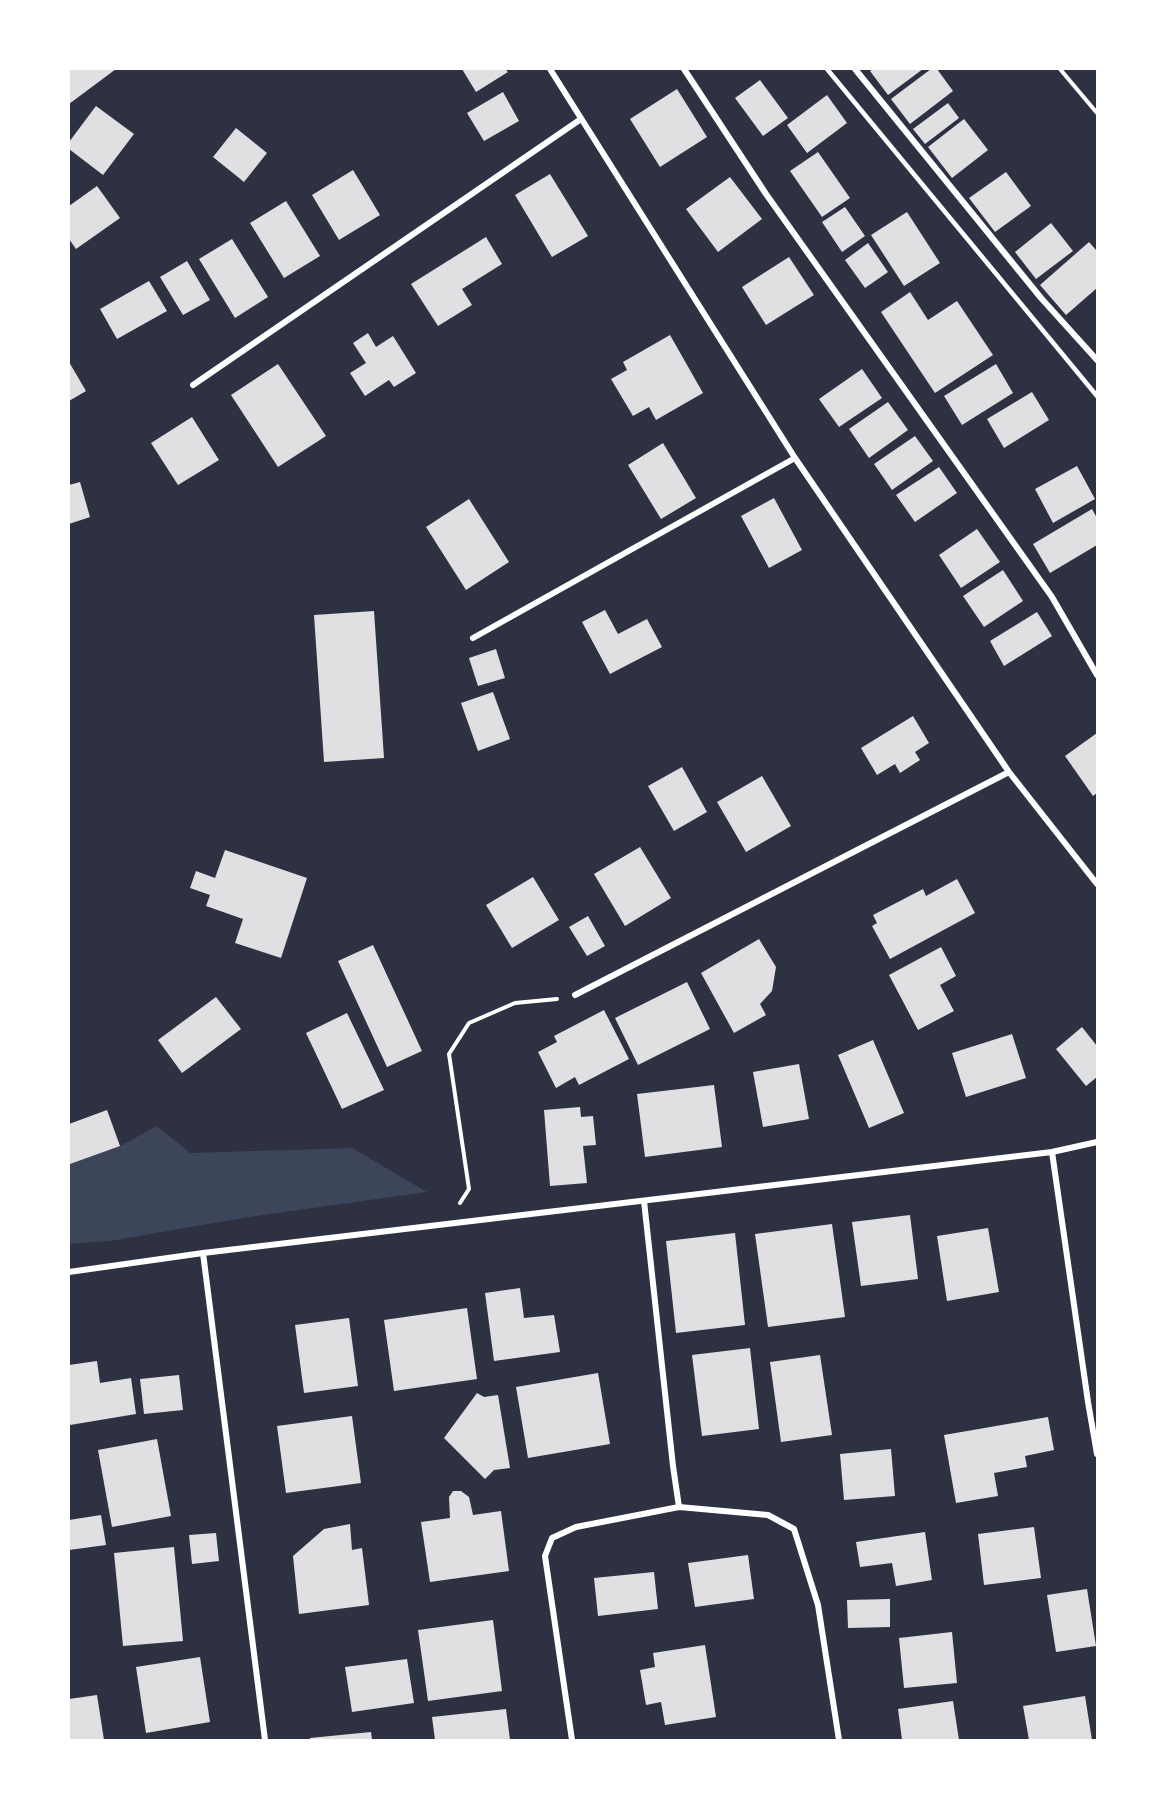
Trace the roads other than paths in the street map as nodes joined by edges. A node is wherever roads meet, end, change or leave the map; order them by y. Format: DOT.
graph roads {
  1 [pos="549,69"];
  2 [pos="684,69"];
  3 [pos="827,69"];
  4 [pos="855,69"];
  5 [pos="581,119"];
  6 [pos="1097,360"];
  7 [pos="193,385"];
  8 [pos="1097,396"];
  9 [pos="795,458"];
  10 [pos="473,638"];
  11 [pos="1097,675"];
  12 [pos="1009,772"];
  13 [pos="1097,884"];
  14 [pos="575,995"];
  15 [pos="1097,1142"];
  16 [pos="1052,1152"];
  17 [pos="644,1201"];
  18 [pos="203,1253"];
  19 [pos="69,1272"];
  20 [pos="1097,1454"];
  21 [pos="679,1508"];
  22 [pos="265,1740"];
  23 [pos="572,1740"];
  24 [pos="839,1740"];
  1 -- 5 [label="street"];
  2 -- 11 [label="street"];
  3 -- 8 [label="lane"];
  4 -- 6 [label="street"];
  5 -- 7 [label="street"];
  5 -- 9 [label="street"];
  9 -- 10 [label="street"];
  9 -- 12 [label="street"];
  12 -- 13 [label="street"];
  12 -- 14 [label="street"];
  15 -- 16 [label="street"];
  16 -- 17 [label="street"];
  16 -- 20 [label="street"];
  17 -- 18 [label="street"];
  17 -- 21 [label="street"];
  18 -- 19 [label="street"];
  18 -- 22 [label="street"];
  21 -- 23 [label="street"];
  21 -- 24 [label="street"];
}
